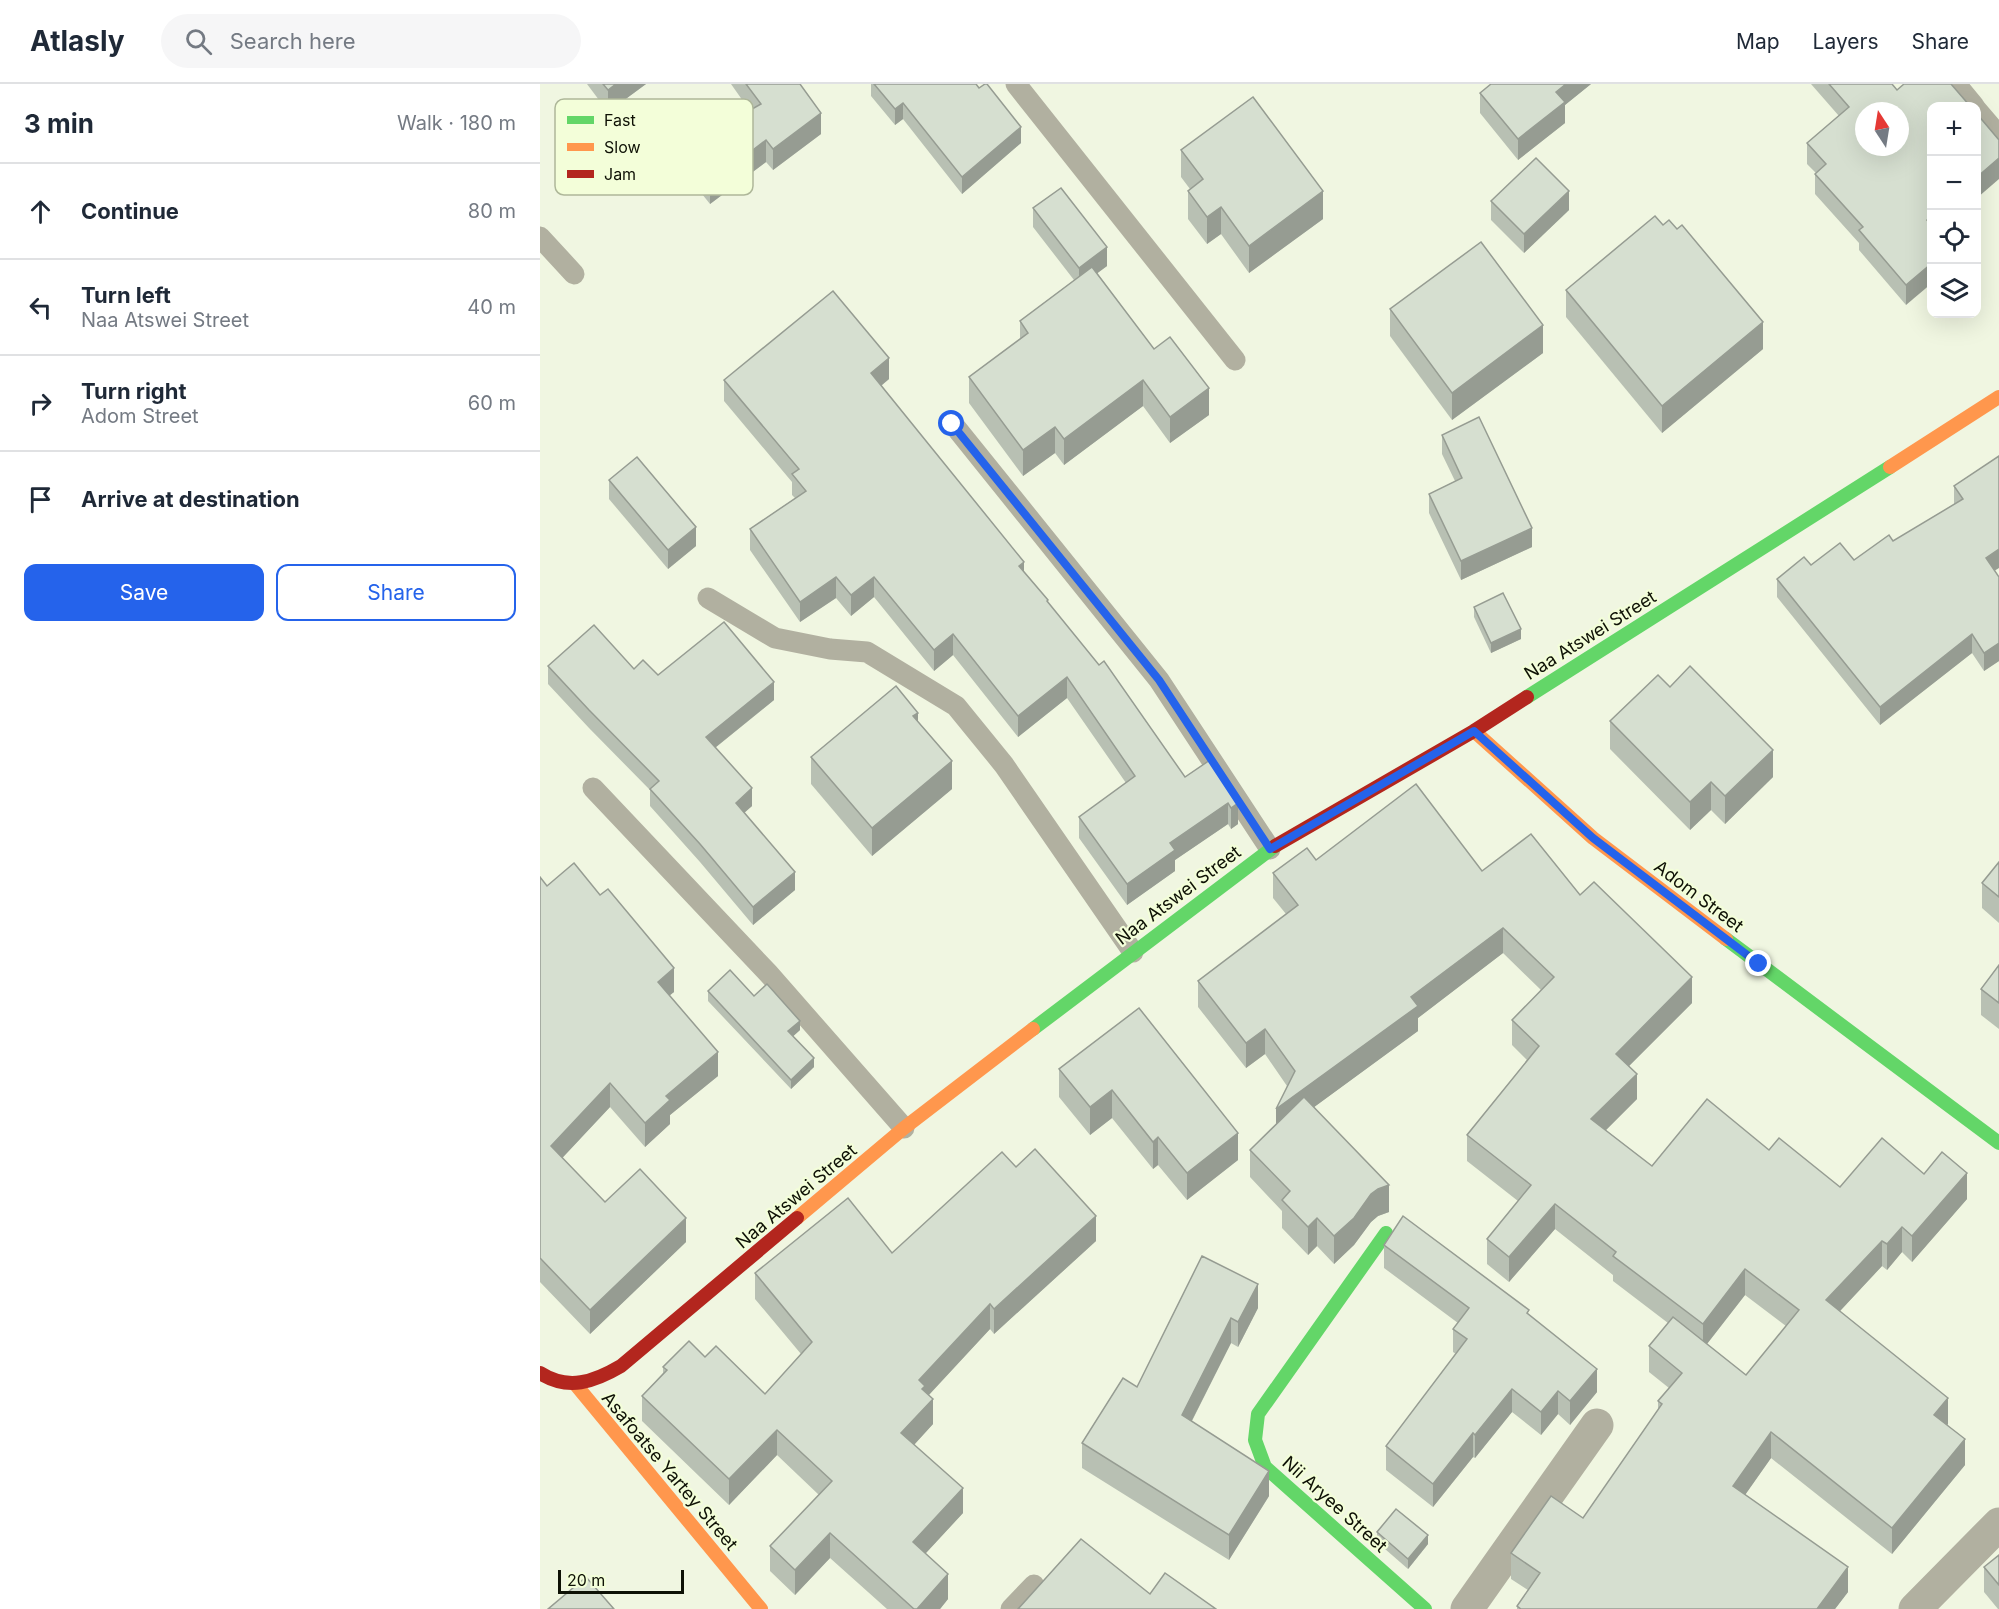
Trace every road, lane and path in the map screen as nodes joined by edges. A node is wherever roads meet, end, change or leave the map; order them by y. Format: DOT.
graph roads {
  1 [pos="1016,84"];
  2 [pos="1956,84"];
  3 [pos="1971,102"];
  4 [pos="1981,114"];
  5 [pos="1999,136"];
  6 [pos="540,237"];
  7 [pos="574,274"];
  8 [pos="1235,360"];
  9 [pos="1999,397"];
  10 [pos="952,424"];
  11 [pos="708,598"];
  12 [pos="1474,731"];
  13 [pos="593,789"];
  14 [pos="1270,849"];
  15 [pos="1133,952"];
  16 [pos="904,1128"];
  17 [pos="1999,1143"];
  18 [pos="1386,1233"];
  19 [pos="540,1373"];
  20 [pos="576,1385"];
  21 [pos="1597,1425"];
  22 [pos="1999,1524"];
  23 [pos="1034,1585"];
  24 [pos="761,1609"];
  25 [pos="1011,1609"];
  26 [pos="1425,1609"];
  27 [pos="1467,1609"];
  28 [pos="1916,1609"];
  1 -- 8 [label="lane"];
  2 -- 3 [label="lane"];
  4 -- 5 [label="lane"];
  6 -- 7 [label="lane"];
  9 -- 12 [label="street, Naa Atswei Street"];
  10 -- 14 [label="lane"];
  11 -- 15 [label="lane"];
  12 -- 14 [label="street, Naa Atswei Street"];
  12 -- 17 [label="street, Adom Street"];
  13 -- 16 [label="lane"];
  14 -- 15 [label="street, Naa Atswei Street"];
  15 -- 16 [label="street, Naa Atswei Street"];
  16 -- 20 [label="street, Naa Atswei Street"];
  18 -- 26 [label="street, Nii Aryee Street"];
  19 -- 20 [label="street"];
  20 -- 24 [label="street, Asafoatse Yartey Street"];
  21 -- 27 [label="street"];
  22 -- 28 [label="street"];
  23 -- 25 [label="lane"];
}
